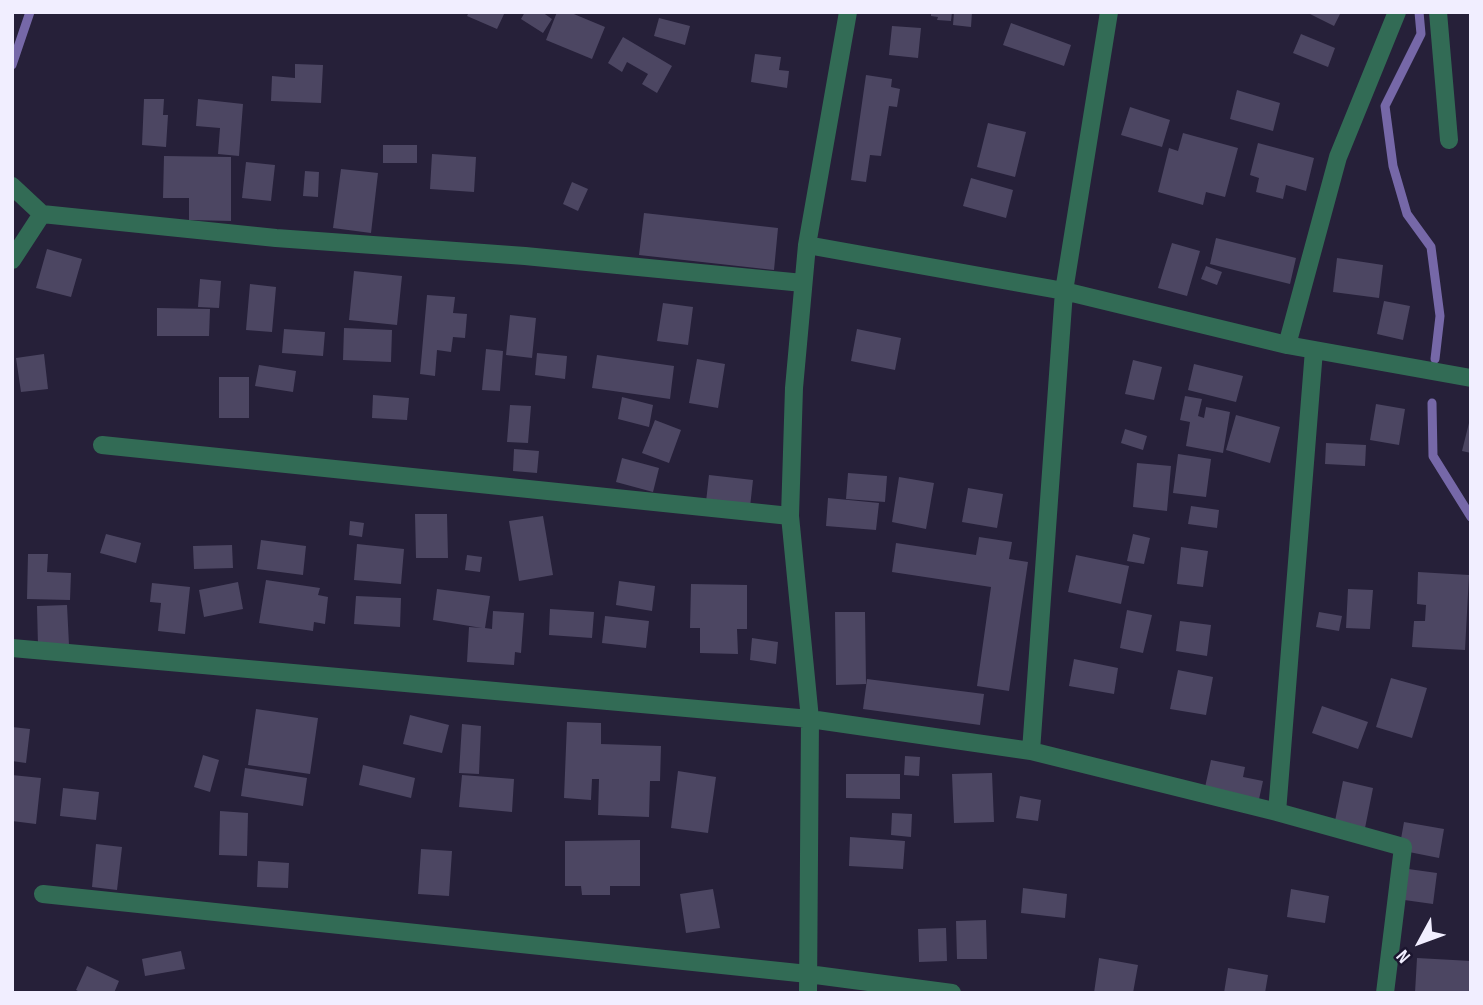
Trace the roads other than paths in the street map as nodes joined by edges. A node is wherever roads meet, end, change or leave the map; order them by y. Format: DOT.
graph roads {
  1 [pos="848,12"];
  2 [pos="1109,12"];
  3 [pos="1397,12"];
  4 [pos="1437,12"];
  5 [pos="1449,140"];
  6 [pos="12,186"];
  7 [pos="42,214"];
  8 [pos="807,245"];
  9 [pos="12,260"];
  10 [pos="803,284"];
  11 [pos="1064,291"];
  12 [pos="1287,345"];
  13 [pos="1314,350"];
  14 [pos="1471,378"];
  15 [pos="102,445"];
  16 [pos="790,516"];
  17 [pos="12,648"];
  18 [pos="810,719"];
  19 [pos="1031,751"];
  20 [pos="1277,812"];
  21 [pos="43,894"];
  22 [pos="808,974"];
  23 [pos="808,993"];
  24 [pos="952,993"];
  25 [pos="1385,993"];
  1 -- 8 [label="street"];
  2 -- 11 [label="street"];
  3 -- 12 [label="street"];
  4 -- 5 [label="street"];
  6 -- 7 [label="street"];
  7 -- 9 [label="street"];
  7 -- 10 [label="street"];
  8 -- 10 [label="street"];
  8 -- 11 [label="street"];
  10 -- 16 [label="street"];
  11 -- 12 [label="street"];
  11 -- 19 [label="street"];
  12 -- 13 [label="street"];
  13 -- 14 [label="street"];
  13 -- 20 [label="street"];
  15 -- 16 [label="street"];
  16 -- 18 [label="street"];
  17 -- 18 [label="street"];
  18 -- 19 [label="street"];
  18 -- 22 [label="street"];
  19 -- 20 [label="street"];
  20 -- 25 [label="street"];
  21 -- 22 [label="street"];
  22 -- 23 [label="street"];
  22 -- 24 [label="street"];
}
